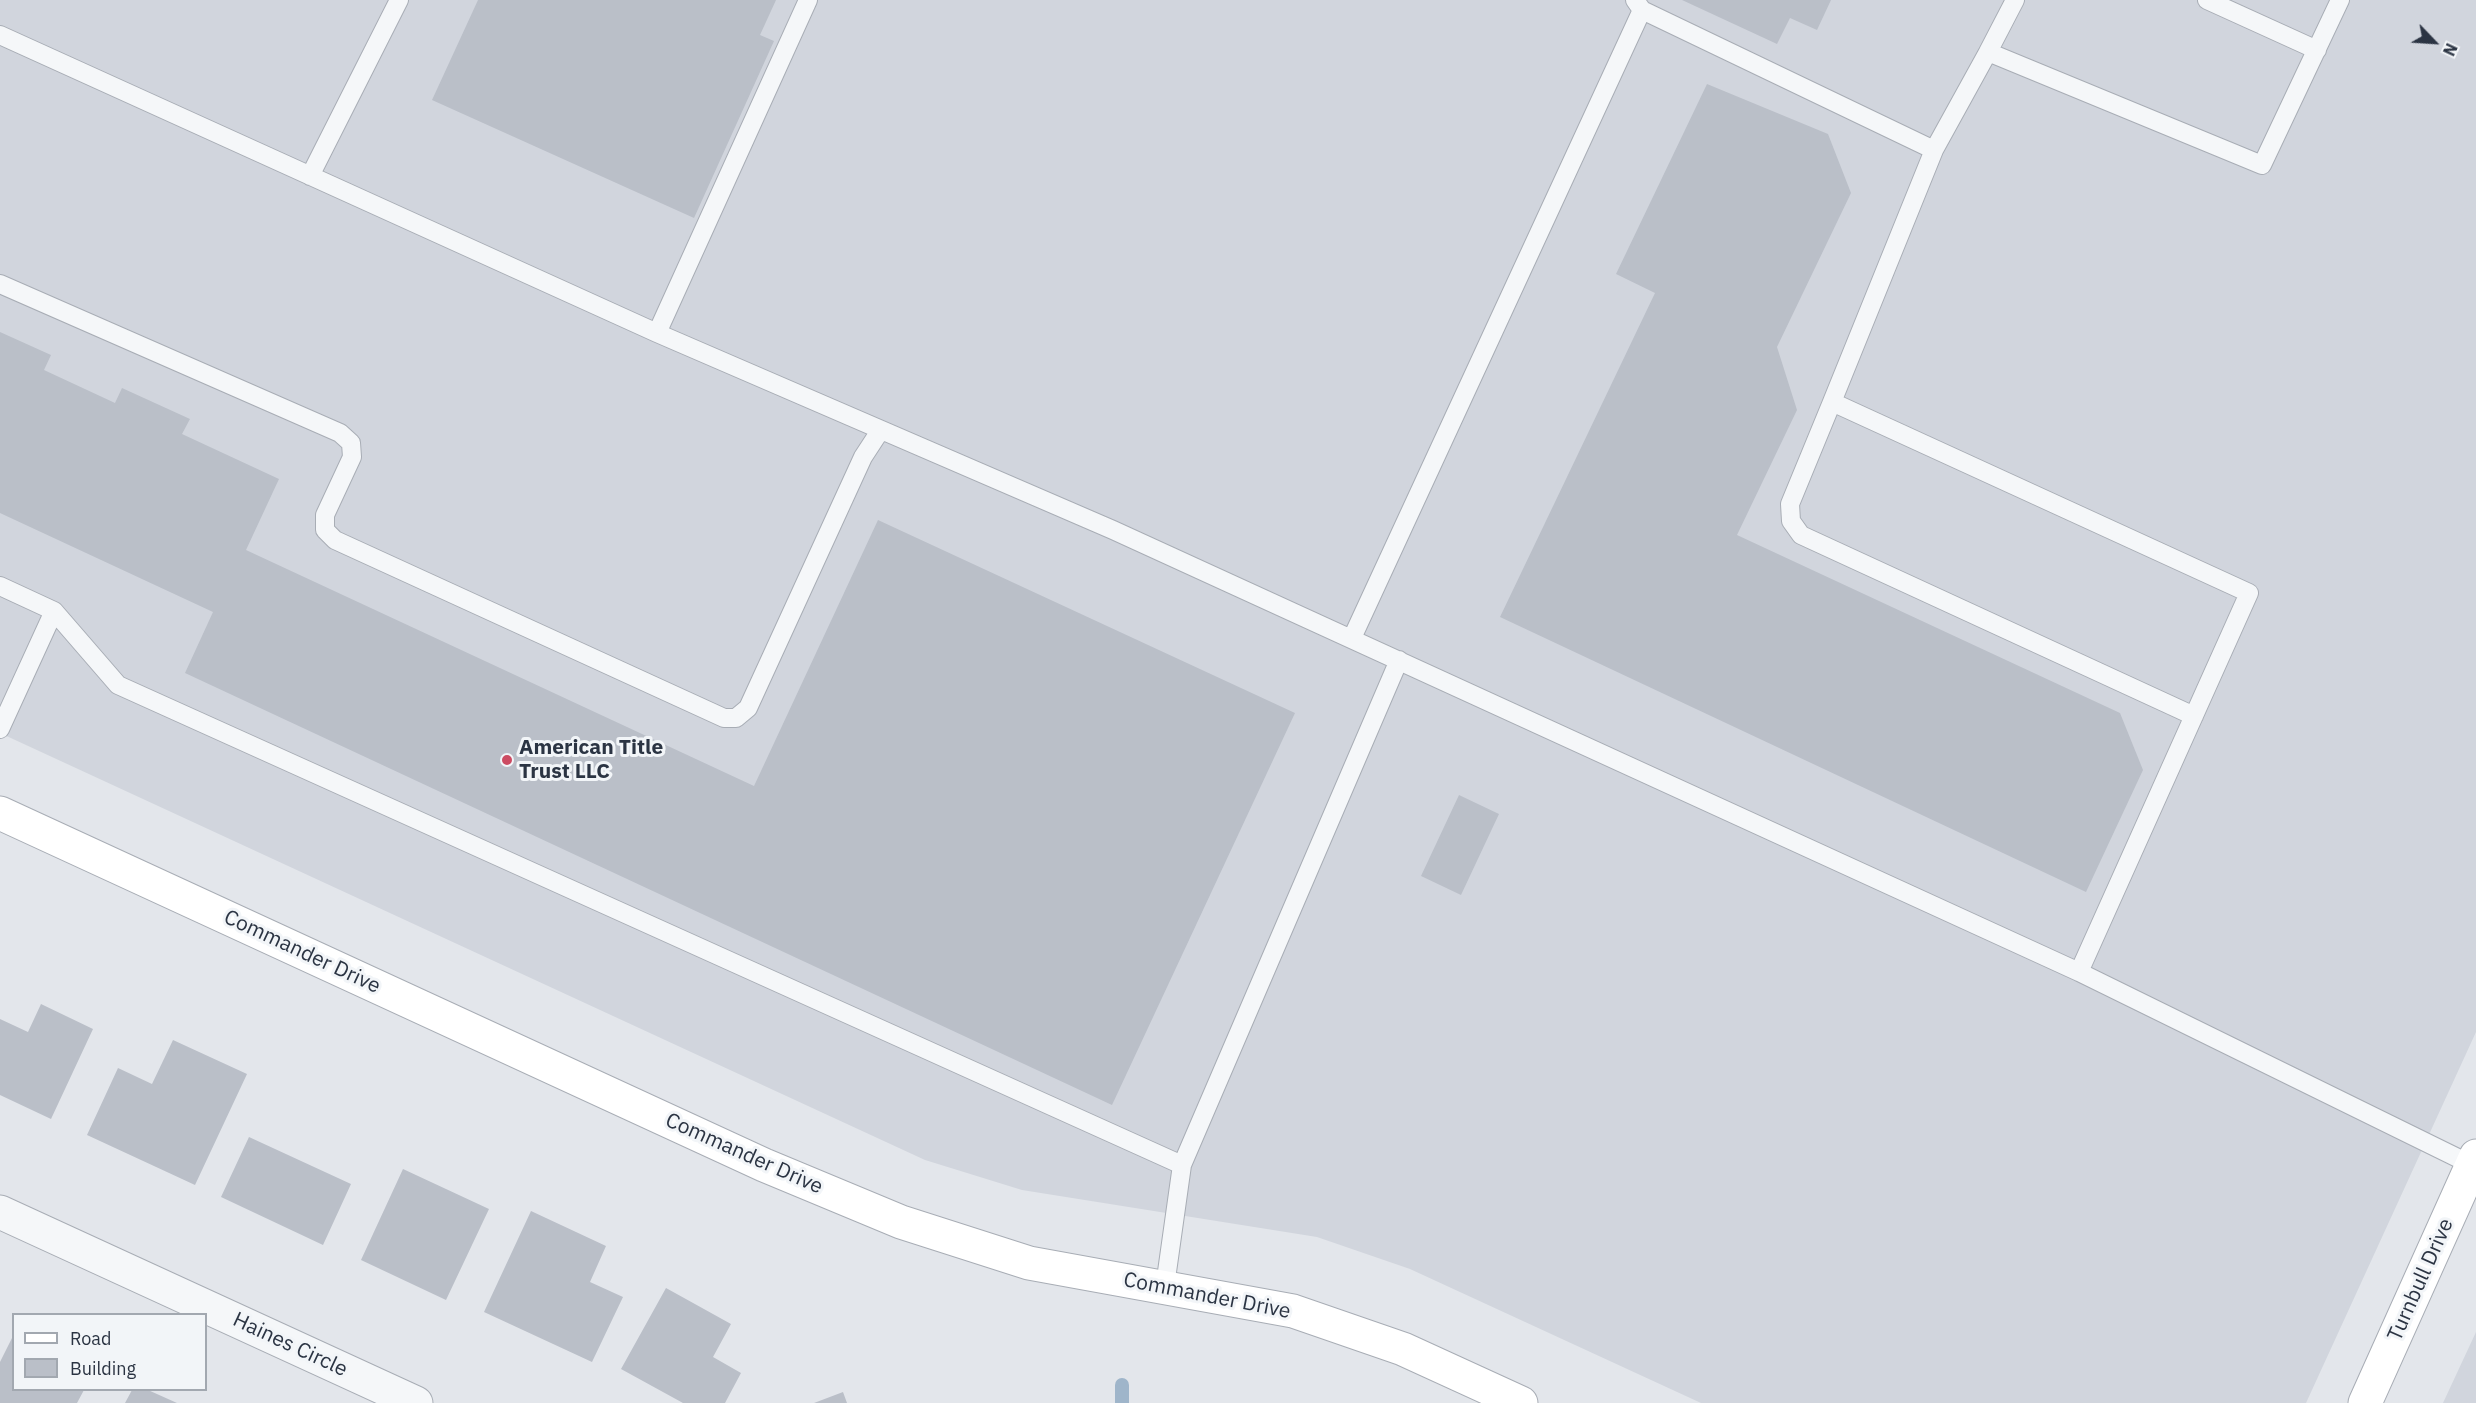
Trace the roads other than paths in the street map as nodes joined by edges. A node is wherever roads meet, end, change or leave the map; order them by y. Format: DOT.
graph roads {
  1 [pos="399,0"];
  2 [pos="807,0"];
  3 [pos="2015,0"];
  4 [pos="2206,0"];
  5 [pos="2340,0"];
  6 [pos="1638,5"];
  7 [pos="0,35"];
  8 [pos="2317,50"];
  9 [pos="1988,52"];
  10 [pos="1934,150"];
  11 [pos="310,176"];
  12 [pos="0,284"];
  13 [pos="657,333"];
  14 [pos="1832,402"];
  15 [pos="880,431"];
  16 [pos="0,586"];
  17 [pos="54,611"];
  18 [pos="1352,638"];
  19 [pos="1399,660"];
  20 [pos="2194,716"];
  21 [pos="0,729"];
  22 [pos="0,813"];
  23 [pos="2079,972"];
  24 [pos="2474,1161"];
  25 [pos="1182,1165"];
  26 [pos="0,1212"];
  27 [pos="1165,1286"];
  28 [pos="416,1403"];
  29 [pos="1521,1403"];
  30 [pos="2365,1403"];
  1 -- 11 [label="lane"];
  2 -- 13 [label="lane"];
  3 -- 9 [label="lane"];
  4 -- 8 [label="lane"];
  5 -- 8 [label="lane"];
  6 -- 10 [label="lane"];
  6 -- 18 [label="lane"];
  7 -- 11 [label="lane"];
  8 -- 9 [label="lane"];
  9 -- 10 [label="lane"];
  10 -- 14 [label="lane"];
  11 -- 13 [label="lane"];
  12 -- 15 [label="lane"];
  13 -- 15 [label="lane"];
  14 -- 20 [label="lane"];
  14 -- 20 [label="lane"];
  15 -- 18 [label="lane"];
  16 -- 17 [label="lane"];
  17 -- 21 [label="lane"];
  17 -- 25 [label="lane"];
  18 -- 19 [label="lane"];
  19 -- 23 [label="lane"];
  19 -- 25 [label="lane"];
  20 -- 23 [label="lane"];
  22 -- 27 [label="street, Commander Drive"];
  23 -- 24 [label="lane"];
  24 -- 30 [label="street, Turnbull Drive"];
  25 -- 27 [label="lane"];
  26 -- 28 [label="street, Haines Circle"];
  27 -- 29 [label="street, Commander Drive"];
}
